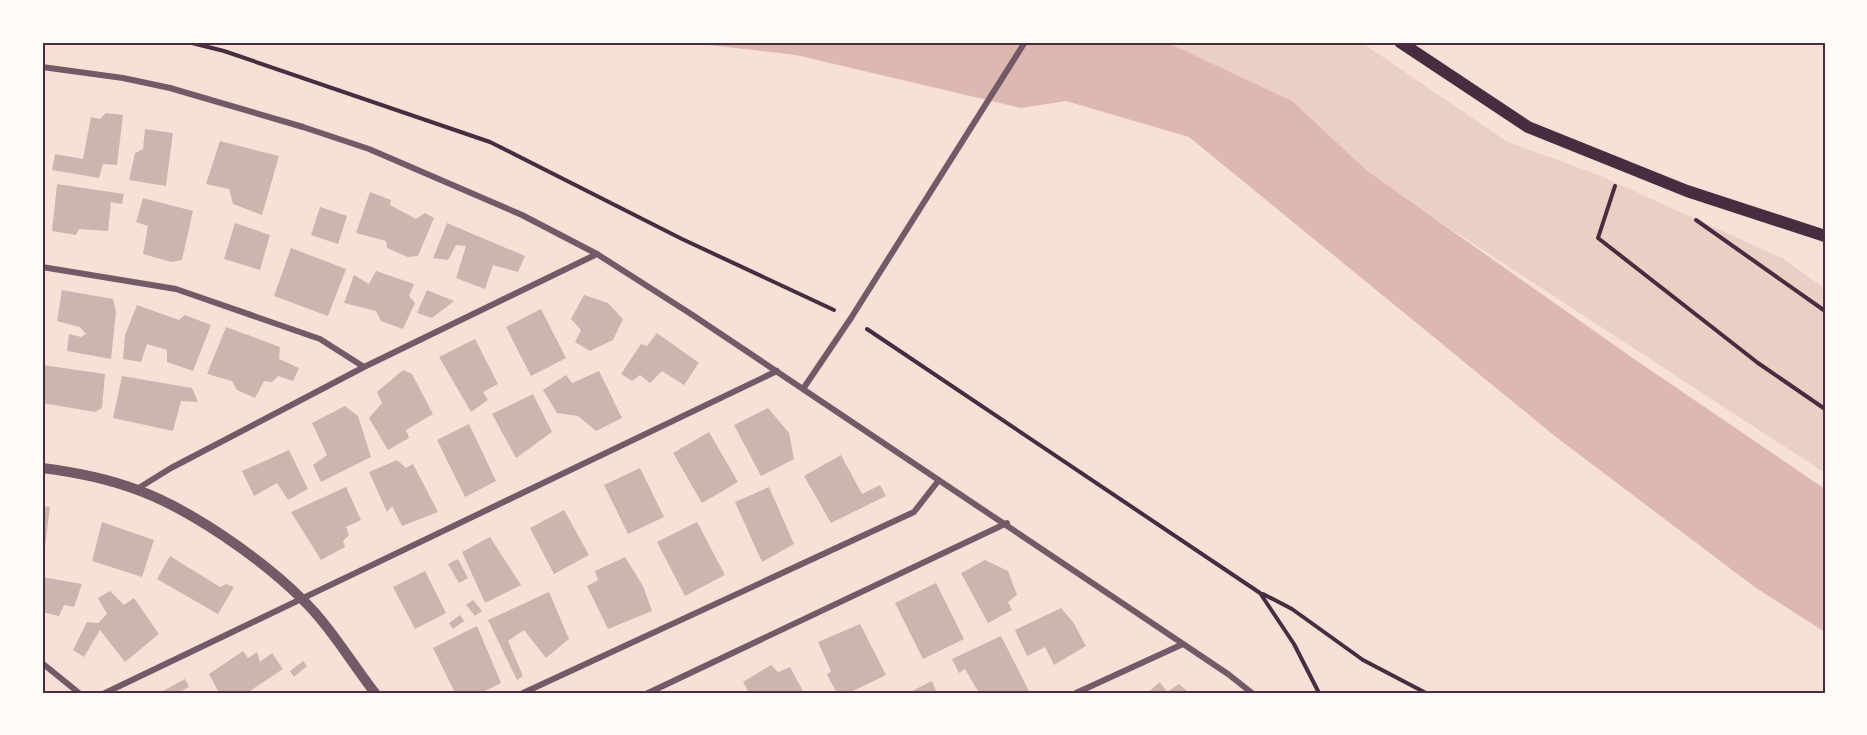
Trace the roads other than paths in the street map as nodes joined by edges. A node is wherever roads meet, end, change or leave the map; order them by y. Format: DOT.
graph roads {
  1 [pos="1025,42"];
  2 [pos="1400,42"];
  3 [pos="42,67"];
  4 [pos="1825,236"];
  5 [pos="597,254"];
  6 [pos="42,267"];
  7 [pos="364,367"];
  8 [pos="777,371"];
  9 [pos="802,389"];
  10 [pos="42,468"];
  11 [pos="939,480"];
  12 [pos="136,489"];
  13 [pos="1007,523"];
  14 [pos="304,600"];
  15 [pos="1183,644"];
  16 [pos="42,663"];
  17 [pos="79,693"];
  18 [pos="105,693"];
  19 [pos="375,693"];
  20 [pos="524,693"];
  21 [pos="648,693"];
  22 [pos="1076,693"];
  23 [pos="1252,693"];
  1 -- 9 [label="street"];
  2 -- 4 [label="main road"];
  3 -- 5 [label="street"];
  5 -- 7 [label="street"];
  5 -- 8 [label="street"];
  6 -- 7 [label="street"];
  7 -- 12 [label="street"];
  8 -- 9 [label="street"];
  8 -- 14 [label="street"];
  9 -- 11 [label="street"];
  10 -- 12 [label="street"];
  11 -- 13 [label="street"];
  11 -- 20 [label="street"];
  12 -- 14 [label="street"];
  13 -- 15 [label="street"];
  13 -- 21 [label="street"];
  14 -- 18 [label="street"];
  14 -- 19 [label="street"];
  15 -- 22 [label="street"];
  15 -- 23 [label="street"];
  16 -- 17 [label="street"];
}
